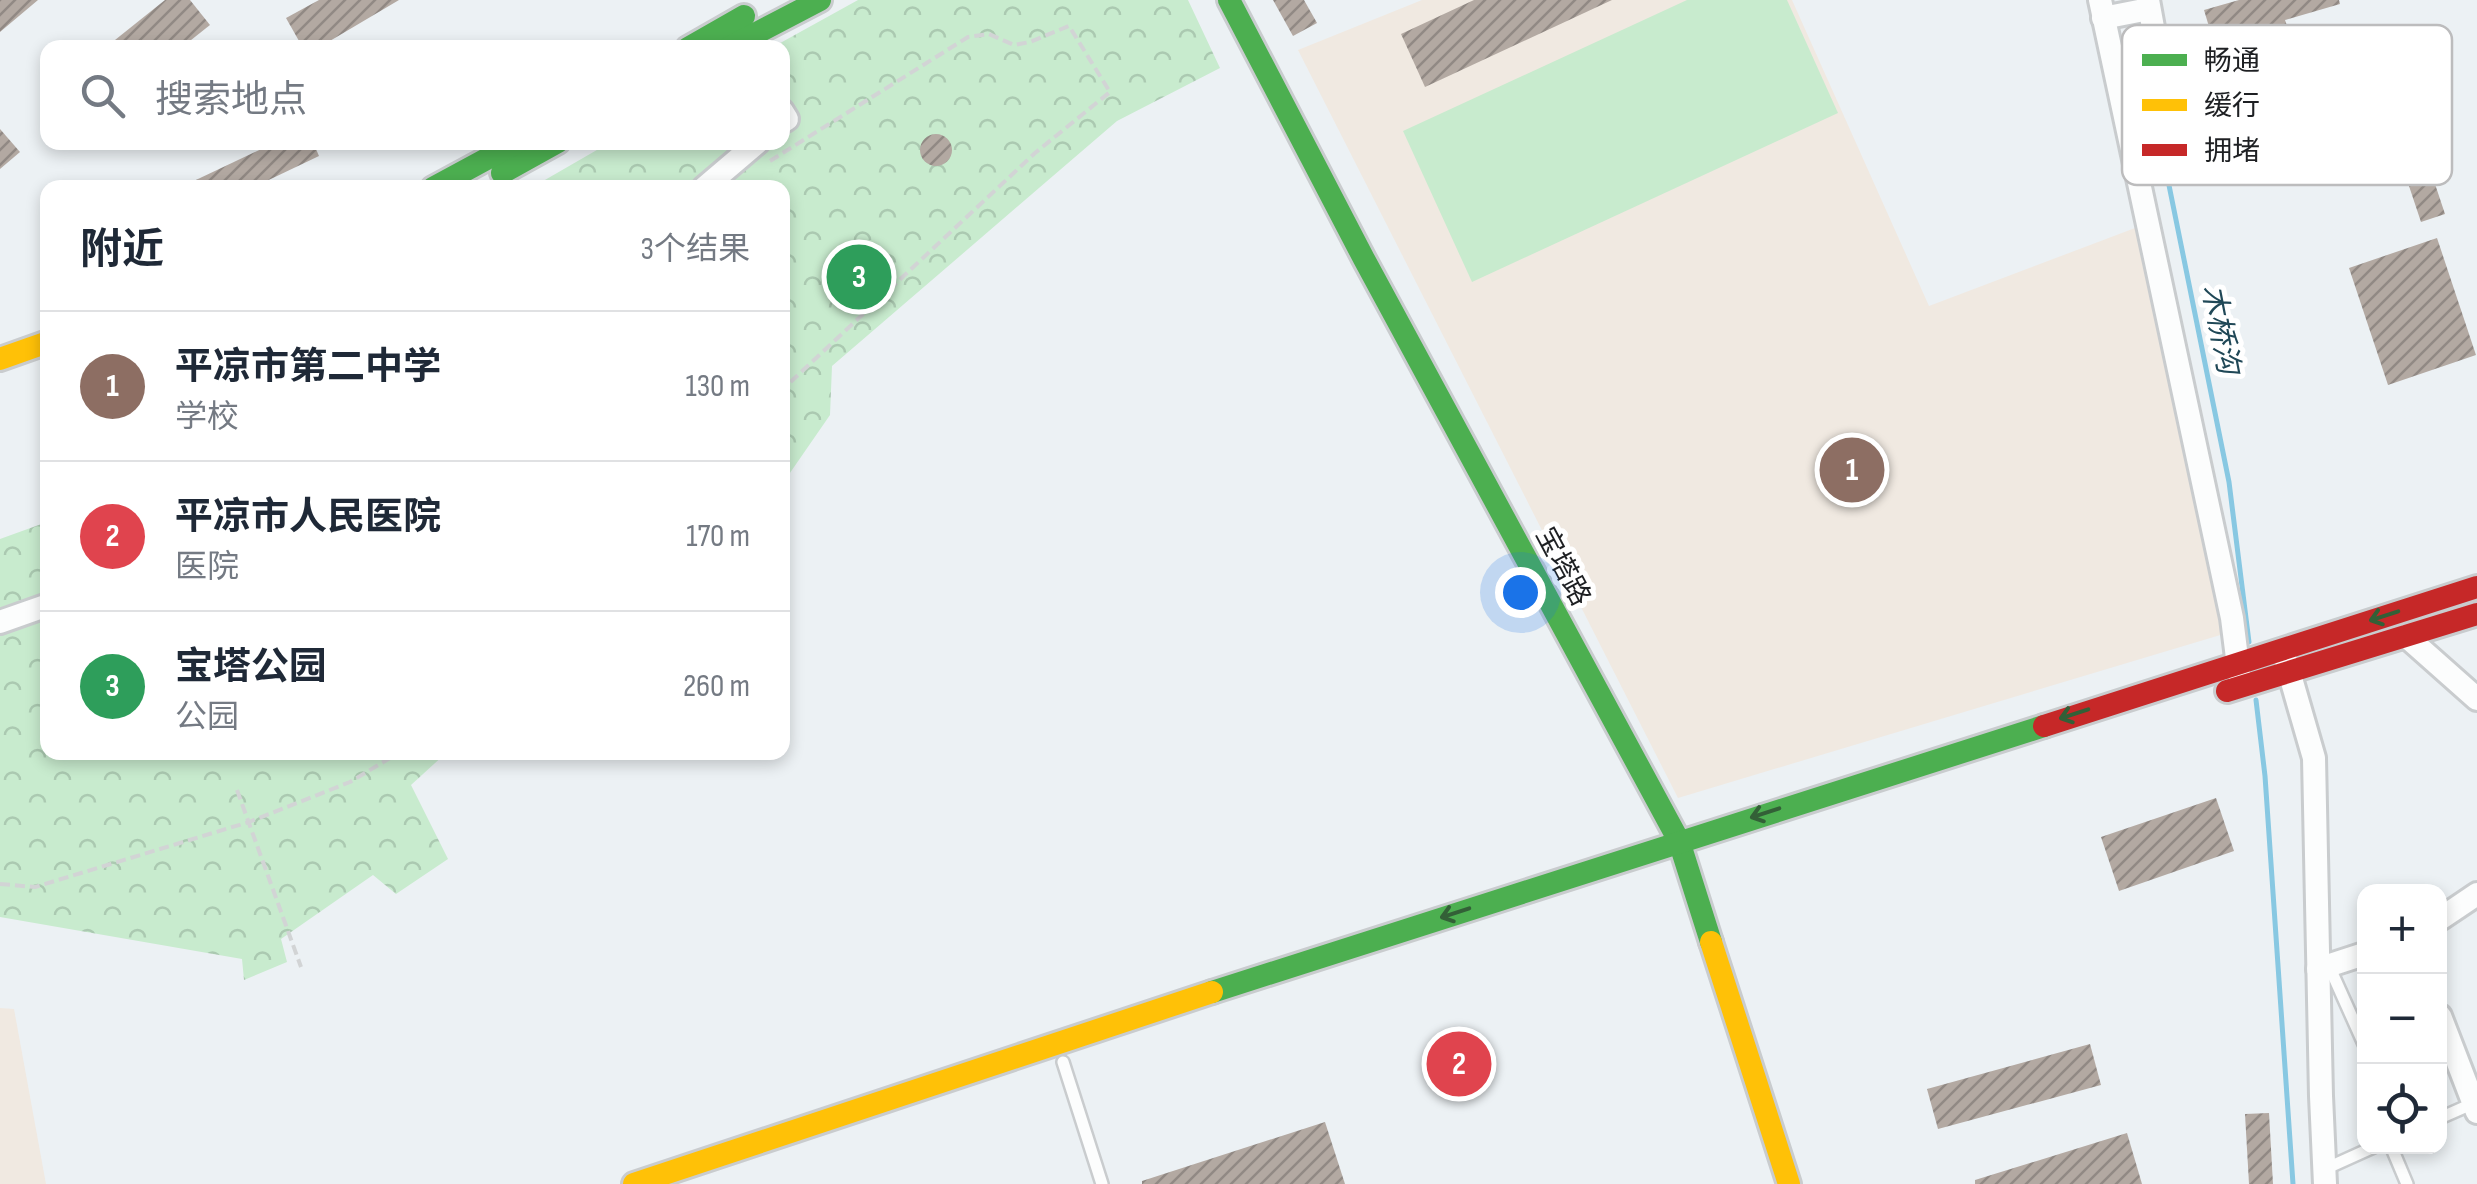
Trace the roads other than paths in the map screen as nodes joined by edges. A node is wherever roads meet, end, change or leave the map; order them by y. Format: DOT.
graph roads {
  1 [pos="774,0"];
  2 [pos="820,0"];
  3 [pos="1230,0"];
  4 [pos="2148,4"];
  5 [pos="2101,9"];
  6 [pos="702,40"];
  7 [pos="747,40"];
  8 [pos="2122,107"];
  9 [pos="503,150"];
  10 [pos="544,150"];
  11 [pos="762,153"];
  12 [pos="448,180"];
  13 [pos="490,180"];
  14 [pos="717,180"];
  15 [pos="2139,185"];
  16 [pos="40,345"];
  17 [pos="0,359"];
  18 [pos="40,365"];
  19 [pos="0,380"];
  20 [pos="2477,587"];
  21 [pos="40,607"];
  22 [pos="2477,614"];
  23 [pos="0,622"];
  24 [pos="2406,636"];
  25 [pos="2284,648"];
  26 [pos="2237,663"];
  27 [pos="2289,672"];
  28 [pos="2241,687"];
  29 [pos="2203,698"];
  30 [pos="2477,698"];
  31 [pos="2166,710"];
  32 [pos="1682,850"];
  33 [pos="2477,894"];
  34 [pos="2447,914"];
  35 [pos="2357,956"];
  36 [pos="2324,967"];
  37 [pos="1308,971"];
  38 [pos="2357,1031"];
  39 [pos="2447,1034"];
  40 [pos="1064,1062"];
  41 [pos="2475,1108"];
  42 [pos="2447,1116"];
  43 [pos="2363,1154"];
  44 [pos="2394,1154"];
  45 [pos="2325,1177"];
  46 [pos="634,1184"];
  47 [pos="698,1184"];
  48 [pos="1102,1184"];
  49 [pos="1789,1184"];
  50 [pos="2407,1184"];
  1 -- 6 [label="main road"];
  2 -- 7 [label="main road"];
  3 -- 32 [label="main road, 宝塔路"];
  4 -- 5 [label="street"];
  5 -- 8 [label="street"];
  9 -- 12 [label="main road"];
  10 -- 13 [label="main road"];
  11 -- 14 [label="street"];
  15 -- 26 [label="street"];
  16 -- 17 [label="main road"];
  18 -- 19 [label="main road"];
  20 -- 25 [label="main road, one-way"];
  21 -- 23 [label="street"];
  22 -- 24 [label="main road"];
  24 -- 27 [label="main road"];
  24 -- 30 [label="street"];
  25 -- 26 [label="main road"];
  25 -- 27 [label="street"];
  26 -- 28 [label="street"];
  26 -- 32 [label="main road, one-way"];
  27 -- 28 [label="main road"];
  27 -- 36 [label="street"];
  28 -- 29 [label="main road"];
  31 -- 32 [label="main road"];
  32 -- 37 [label="main road"];
  32 -- 49 [label="main road, 宝塔路"];
  33 -- 34 [label="street"];
  35 -- 36 [label="street"];
  36 -- 38 [label="lane"];
  36 -- 45 [label="street"];
  37 -- 40 [label="main road"];
  37 -- 46 [label="main road"];
  39 -- 41 [label="street"];
  40 -- 47 [label="main road"];
  40 -- 48 [label="lane"];
  41 -- 42 [label="lane"];
  43 -- 45 [label="lane"];
  44 -- 50 [label="lane"];
}
